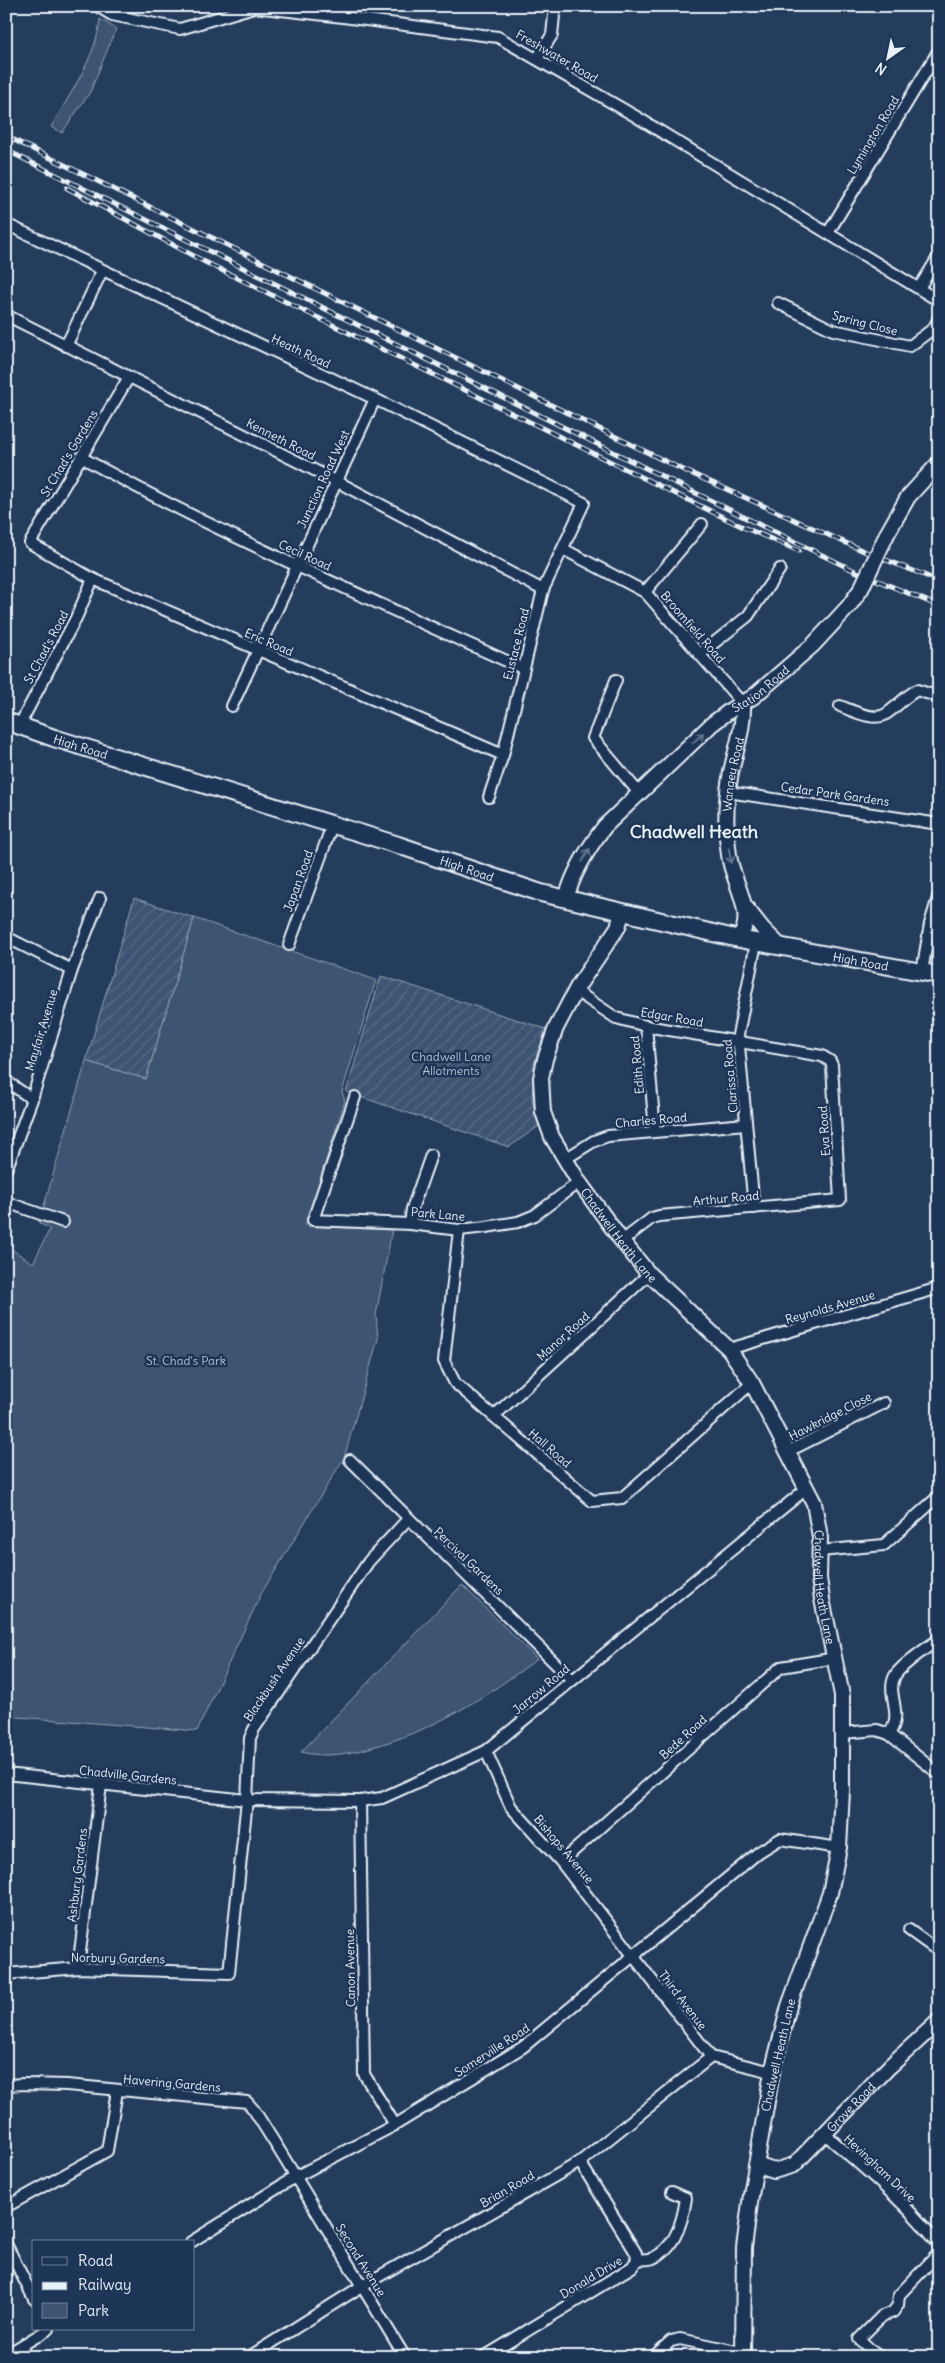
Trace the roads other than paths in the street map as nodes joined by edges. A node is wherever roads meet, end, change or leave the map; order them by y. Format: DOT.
graph roads {
  1 [pos="97,6"];
  2 [pos="555,6"];
  3 [pos="939,50"];
  4 [pos="537,60"];
  5 [pos="6,224"];
  6 [pos="828,233"];
  7 [pos="939,256"];
  8 [pos="102,271"];
  9 [pos="919,288"];
  10 [pos="939,301"];
  11 [pos="778,303"];
  12 [pos="6,315"];
  13 [pos="939,318"];
  14 [pos="66,346"];
  15 [pos="129,377"];
  16 [pos="374,399"];
  17 [pos="81,457"];
  18 [pos="939,463"];
  19 [pos="336,481"];
  20 [pos="584,503"];
  21 [pos="702,524"];
  22 [pos="30,543"];
  23 [pos="562,549"];
  24 [pos="296,566"];
  25 [pos="780,569"];
  26 [pos="93,579"];
  27 [pos="542,590"];
  28 [pos="645,592"];
  29 [pos="257,651"];
  30 [pos="700,654"];
  31 [pos="522,668"];
  32 [pos="616,680"];
  33 [pos="939,697"];
  34 [pos="743,704"];
  35 [pos="232,706"];
  36 [pos="840,706"];
  37 [pos="721,718"];
  38 [pos="13,723"];
  39 [pos="740,734"];
  40 [pos="503,754"];
  41 [pos="728,792"];
  42 [pos="639,793"];
  43 [pos="489,797"];
  44 [pos="939,824"];
  45 [pos="332,825"];
  46 [pos="939,894"];
  47 [pos="100,898"];
  48 [pos="566,899"];
  49 [pos="744,904"];
  50 [pos="622,913"];
  51 [pos="6,937"];
  52 [pos="739,940"];
  53 [pos="756,943"];
  54 [pos="289,945"];
  55 [pos="781,947"];
  56 [pos="72,970"];
  57 [pos="922,972"];
  58 [pos="939,975"];
  59 [pos="576,991"];
  60 [pos="646,1026"];
  61 [pos="739,1042"];
  62 [pos="830,1061"];
  63 [pos="6,1081"];
  64 [pos="355,1097"];
  65 [pos="32,1099"];
  66 [pos="746,1124"];
  67 [pos="655,1131"];
  68 [pos="431,1155"];
  69 [pos="565,1159"];
  70 [pos="6,1170"];
  71 [pos="578,1182"];
  72 [pos="840,1200"];
  73 [pos="6,1202"];
  74 [pos="754,1208"];
  75 [pos="63,1222"];
  76 [pos="410,1224"];
  77 [pos="458,1230"];
  78 [pos="622,1241"];
  79 [pos="649,1274"];
  80 [pos="939,1288"];
  81 [pos="729,1349"];
  82 [pos="752,1383"];
  83 [pos="884,1403"];
  84 [pos="494,1416"];
  85 [pos="787,1452"];
  86 [pos="350,1460"];
  87 [pos="806,1489"];
  88 [pos="939,1496"];
  89 [pos="408,1519"];
  90 [pos="820,1552"];
  91 [pos="939,1638"];
  92 [pos="836,1658"];
  93 [pos="571,1679"];
  94 [pos="843,1733"];
  95 [pos="889,1734"];
  96 [pos="486,1751"];
  97 [pos="6,1774"];
  98 [pos="939,1774"];
  99 [pos="101,1785"];
  100 [pos="247,1800"];
  101 [pos="360,1801"];
  102 [pos="839,1848"];
  103 [pos="561,1862"];
  104 [pos="909,1930"];
  105 [pos="939,1942"];
  106 [pos="634,1957"];
  107 [pos="78,1968"];
  108 [pos="229,1973"];
  109 [pos="6,1974"];
  110 [pos="939,2021"];
  111 [pos="711,2057"];
  112 [pos="772,2072"];
  113 [pos="6,2086"];
  114 [pos="117,2091"];
  115 [pos="395,2125"];
  116 [pos="824,2133"];
  117 [pos="580,2162"];
  118 [pos="756,2164"];
  119 [pos="295,2177"];
  120 [pos="672,2192"];
  121 [pos="6,2207"];
  122 [pos="194,2240"];
  123 [pos="6,2244"];
  124 [pos="939,2245"];
  125 [pos="939,2253"];
  126 [pos="637,2260"];
  127 [pos="362,2286"];
  128 [pos="32,2296"];
  129 [pos="47,2330"];
  130 [pos="6,2355"];
  131 [pos="744,2355"];
  132 [pos="249,2357"];
  133 [pos="405,2357"];
  134 [pos="484,2357"];
  135 [pos="653,2357"];
  136 [pos="881,2357"];
  1 -- 4 [label="street, Freshwater Road"];
  2 -- 4 [label="street"];
  3 -- 6 [label="street, Lymington Road"];
  4 -- 6 [label="street, Freshwater Road"];
  5 -- 8 [label="street, Heath Road"];
  6 -- 9 [label="street, Freshwater Road"];
  7 -- 9 [label="street"];
  8 -- 14 [label="street"];
  8 -- 16 [label="street, Heath Road"];
  9 -- 10 [label="street, Freshwater Road"];
  11 -- 13 [label="street, Spring Close"];
  12 -- 14 [label="street, Kenneth Road"];
  14 -- 15 [label="street, Kenneth Road"];
  15 -- 17 [label="street, St Chad's Gardens"];
  15 -- 19 [label="street, Kenneth Road"];
  16 -- 19 [label="street, Junction Road West"];
  16 -- 20 [label="street, Heath Road"];
  17 -- 22 [label="street, St Chad's Gardens"];
  17 -- 24 [label="street, Cecil Road"];
  18 -- 34 [label="street, Station Road, bridge"];
  19 -- 24 [label="street, Junction Road West"];
  19 -- 27 [label="street, Kenneth Road"];
  20 -- 23 [label="street, Eustace Road"];
  21 -- 28 [label="street"];
  22 -- 26 [label="street, Eric Road"];
  23 -- 27 [label="street, Eustace Road"];
  23 -- 28 [label="street, Broomfield Road"];
  24 -- 29 [label="street, Junction Road West"];
  24 -- 31 [label="street, Cecil Road"];
  25 -- 30 [label="street"];
  26 -- 29 [label="street, Eric Road"];
  26 -- 38 [label="street, St Chad's Road"];
  27 -- 31 [label="street, Eustace Road"];
  28 -- 30 [label="street, Broomfield Road"];
  29 -- 35 [label="street, Junction Road West"];
  29 -- 40 [label="street, Eric Road"];
  30 -- 34 [label="street, Broomfield Road"];
  31 -- 40 [label="street, Eustace Road"];
  32 -- 42 [label="street"];
  33 -- 36 [label="street"];
  34 -- 37 [label="street, Station Road"];
  34 -- 39 [label="street, Wangey Road"];
  37 -- 39 [label="street"];
  42 -- 37 [label="street, Station Road, one-way"];
  38 -- 45 [label="main road, High Road"];
  39 -- 41 [label="street, Wangey Road"];
  40 -- 43 [label="street, Eustace Road"];
  41 -- 44 [label="street, Cedar Park Gardens"];
  41 -- 49 [label="street, Wangey Road, one-way"];
  48 -- 42 [label="street, Station Road, one-way"];
  45 -- 48 [label="main road, High Road"];
  45 -- 54 [label="street, Japan Road"];
  46 -- 57 [label="street"];
  47 -- 56 [label="street, Mayfair Avenue"];
  48 -- 50 [label="main road, High Road"];
  49 -- 52 [label="street, Wangey Road"];
  49 -- 55 [label="street, Wangey Road"];
  50 -- 52 [label="main road, High Road"];
  50 -- 59 [label="street, Chadwell Heath Lane"];
  51 -- 56 [label="street"];
  52 -- 53 [label="main road, High Road"];
  53 -- 55 [label="main road, High Road"];
  53 -- 61 [label="street, Clarissa Road"];
  55 -- 57 [label="main road, High Road"];
  56 -- 65 [label="street, Mayfair Avenue"];
  57 -- 58 [label="main road, High Road"];
  59 -- 60 [label="street, Edgar Road"];
  59 -- 69 [label="street, Chadwell Heath Lane"];
  60 -- 61 [label="street, Edgar Road"];
  60 -- 67 [label="street, Edith Road"];
  61 -- 62 [label="street, Edgar Road"];
  61 -- 66 [label="street, Clarissa Road"];
  62 -- 72 [label="street, Eva Road"];
  63 -- 65 [label="street"];
  64 -- 76 [label="street, Park Lane"];
  65 -- 70 [label="street, Mayfair Avenue"];
  66 -- 67 [label="street, Charles Road"];
  66 -- 74 [label="street, Clarissa Road"];
  67 -- 69 [label="street, Charles Road"];
  68 -- 76 [label="street"];
  69 -- 71 [label="street, Chadwell Heath Lane"];
  71 -- 77 [label="street, Park Lane"];
  71 -- 78 [label="street, Chadwell Heath Lane"];
  72 -- 74 [label="street, Arthur Road"];
  73 -- 75 [label="street"];
  74 -- 78 [label="street, Arthur Road"];
  76 -- 77 [label="street, Park Lane"];
  77 -- 84 [label="street, Hall Road"];
  78 -- 79 [label="street, Chadwell Heath Lane"];
  79 -- 81 [label="street, Chadwell Heath Lane"];
  79 -- 84 [label="street, Manor Road"];
  80 -- 81 [label="street, Reynolds Avenue"];
  81 -- 82 [label="street, Chadwell Heath Lane"];
  82 -- 84 [label="street, Hall Road"];
  82 -- 85 [label="street, Chadwell Heath Lane"];
  83 -- 85 [label="street, Hawkridge Close"];
  85 -- 87 [label="street, Chadwell Heath Lane"];
  86 -- 89 [label="street, Percival Gardens"];
  87 -- 90 [label="street, Chadwell Heath Lane"];
  87 -- 93 [label="street, Jarrow Road"];
  88 -- 90 [label="street"];
  89 -- 93 [label="street, Percival Gardens"];
  89 -- 100 [label="street, Blackbush Avenue"];
  90 -- 92 [label="street, Chadwell Heath Lane"];
  91 -- 95 [label="street"];
  92 -- 94 [label="street, Chadwell Heath Lane"];
  92 -- 103 [label="street, Bede Road"];
  93 -- 96 [label="street, Jarrow Road"];
  94 -- 95 [label="street"];
  94 -- 102 [label="street, Chadwell Heath Lane"];
  95 -- 98 [label="street"];
  96 -- 101 [label="street, Jarrow Road"];
  96 -- 103 [label="street, Bishops Avenue"];
  97 -- 99 [label="street, Chadville Gardens"];
  99 -- 100 [label="street, Chadville Gardens"];
  99 -- 107 [label="street, Ashbury Gardens"];
  100 -- 101 [label="street, Jarrow Road"];
  100 -- 108 [label="street, Blackbush Avenue"];
  101 -- 115 [label="street, Canon Avenue"];
  102 -- 106 [label="street, Somerville Road"];
  102 -- 112 [label="street, Chadwell Heath Lane"];
  103 -- 106 [label="street, Bishops Avenue"];
  104 -- 105 [label="street"];
  106 -- 111 [label="street, Third Avenue"];
  106 -- 115 [label="street, Somerville Road"];
  107 -- 108 [label="street, Norbury Gardens"];
  107 -- 109 [label="street, Norbury Gardens"];
  110 -- 116 [label="street, Grove Road"];
  111 -- 112 [label="street"];
  111 -- 117 [label="street, Brian Road"];
  112 -- 118 [label="street, Chadwell Heath Lane"];
  113 -- 114 [label="street, Havering Gardens"];
  114 -- 119 [label="street, Havering Gardens"];
  114 -- 121 [label="street"];
  115 -- 119 [label="street, Somerville Road"];
  116 -- 118 [label="street, Grove Road"];
  116 -- 124 [label="street, Hevingham Drive"];
  117 -- 126 [label="street, Donald Drive"];
  117 -- 127 [label="street, Brian Road"];
  118 -- 131 [label="street, Chadwell Heath Lane"];
  119 -- 122 [label="street, Somerville Road"];
  119 -- 127 [label="street, Second Avenue"];
  120 -- 126 [label="street"];
  123 -- 128 [label="street"];
  125 -- 136 [label="street"];
  126 -- 134 [label="street, Donald Drive"];
  127 -- 132 [label="street, Brian Road"];
  127 -- 133 [label="street, Second Avenue"];
  129 -- 130 [label="street"];
  131 -- 135 [label="street"];
}
